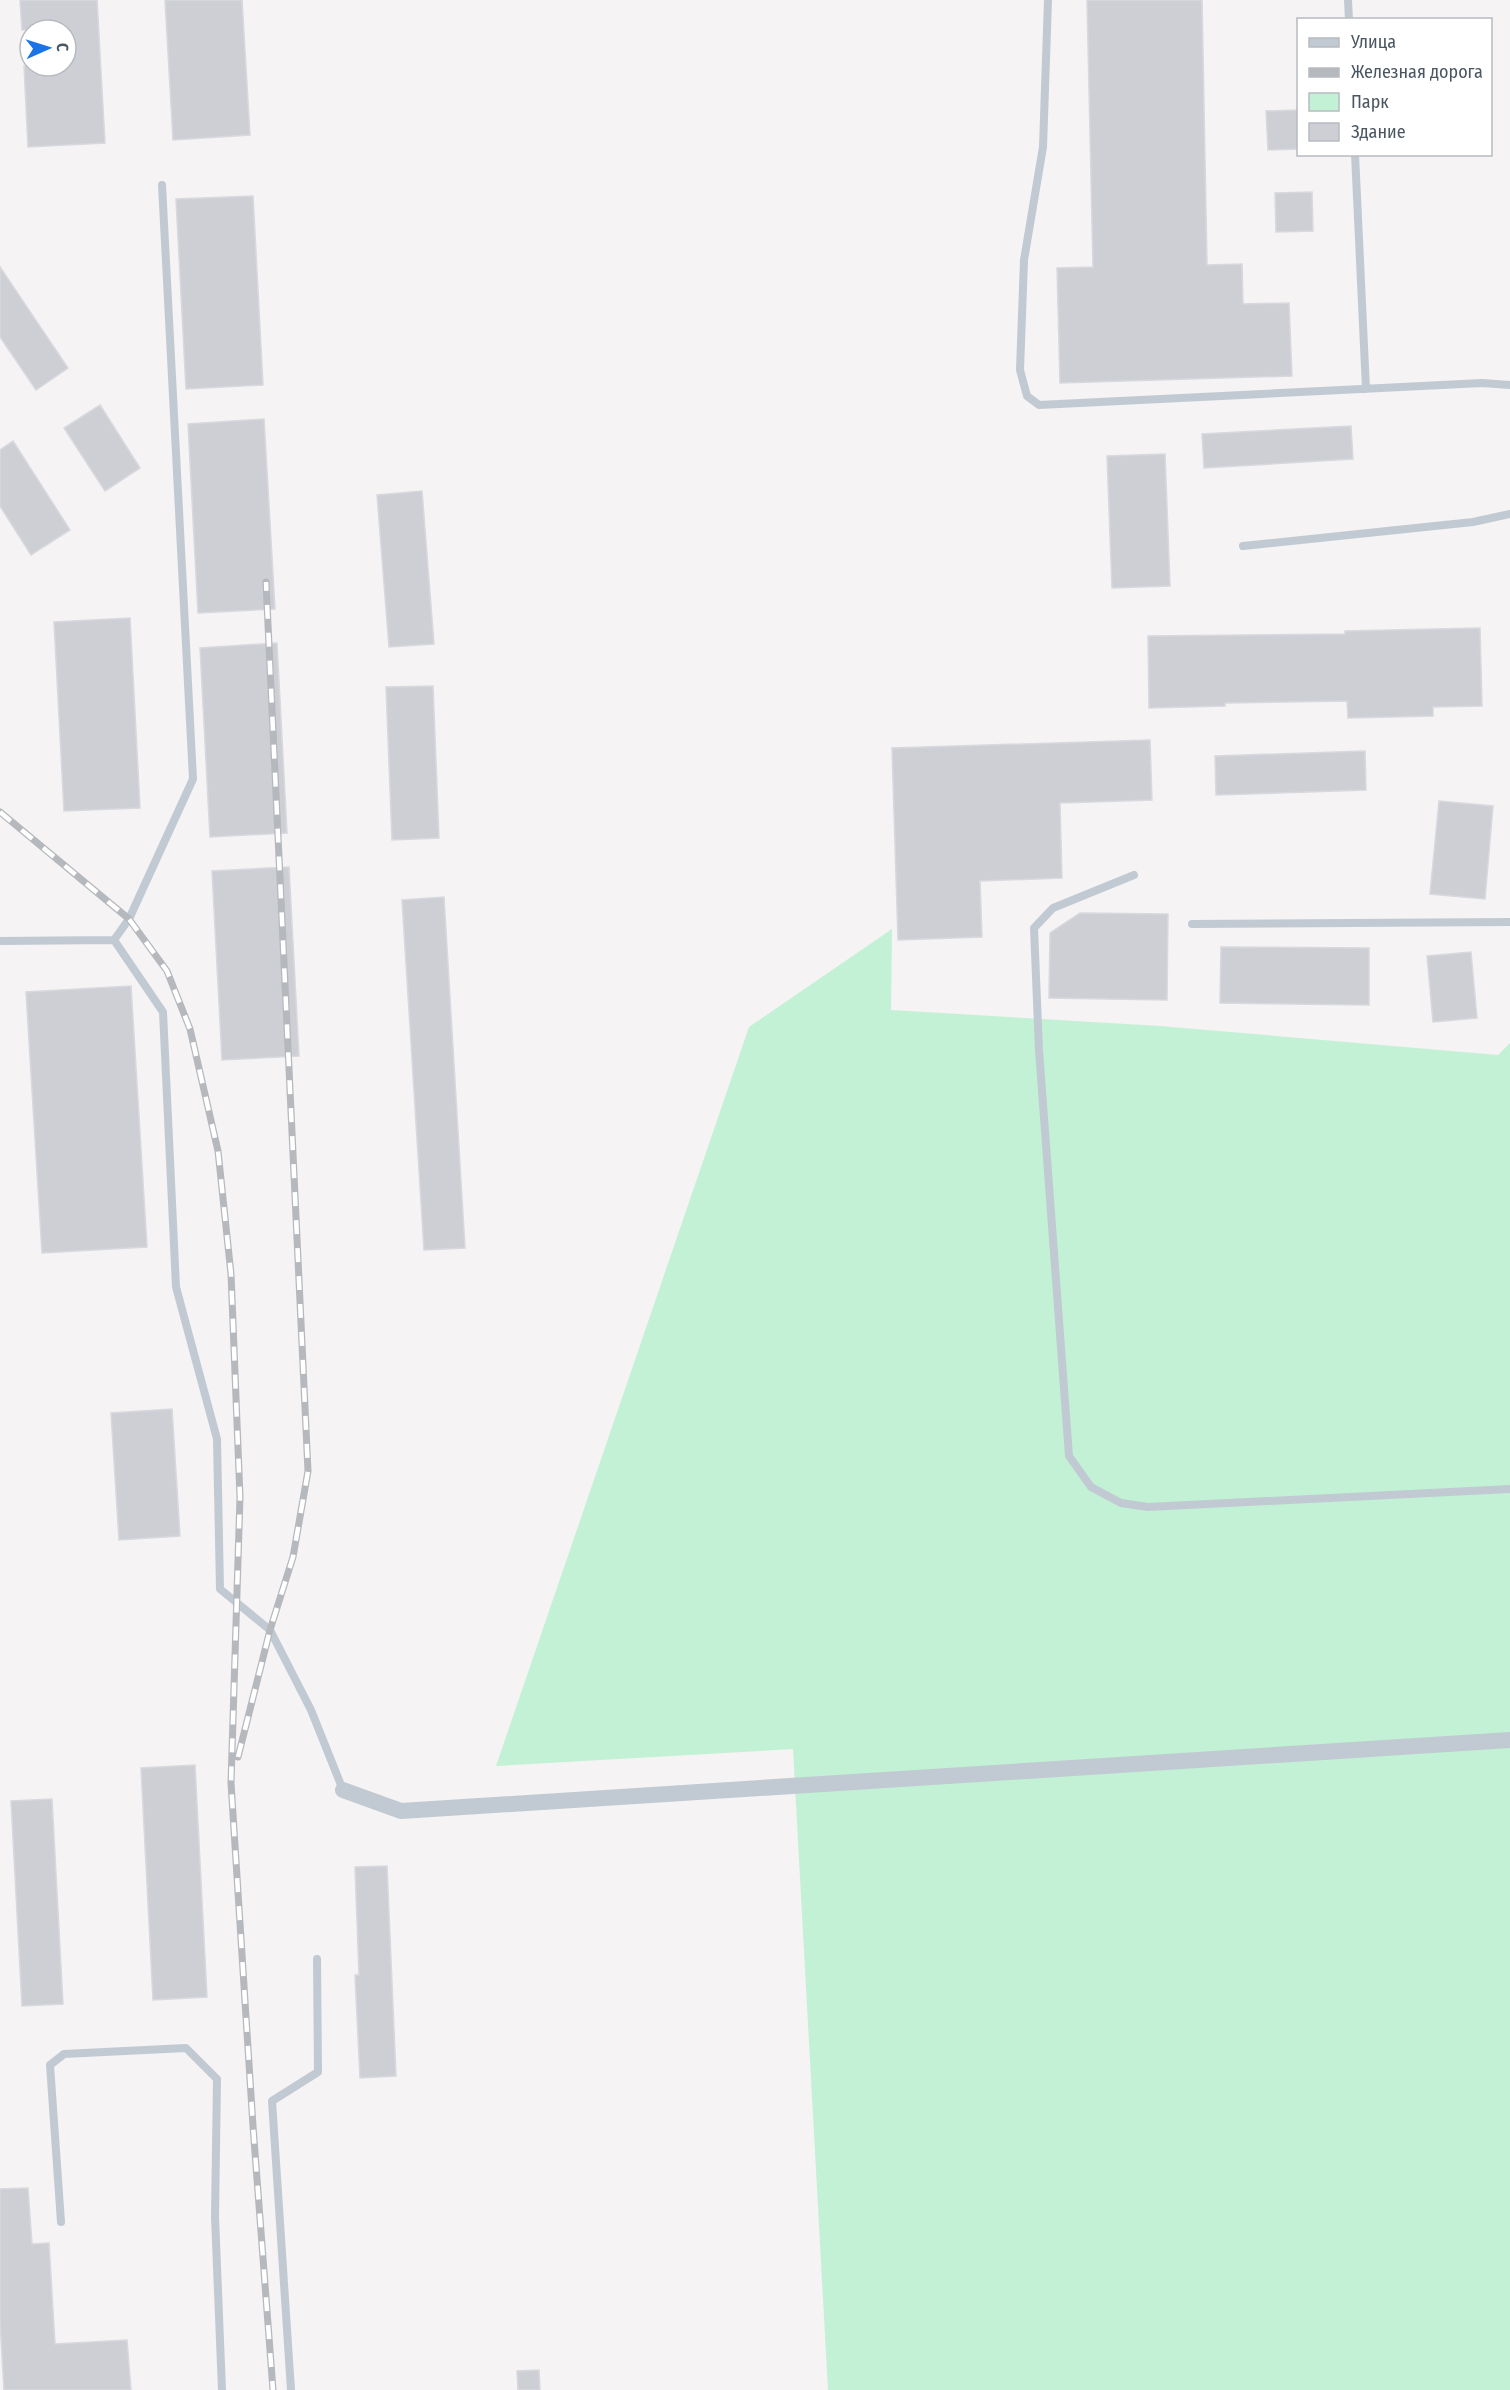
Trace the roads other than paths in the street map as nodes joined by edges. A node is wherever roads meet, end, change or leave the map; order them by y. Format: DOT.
graph roads {
  1 [pos="1048,0"];
  2 [pos="1348,0"];
  3 [pos="1349,18"];
  4 [pos="1355,156"];
  5 [pos="162,185"];
  6 [pos="1510,385"];
  7 [pos="1366,389"];
  8 [pos="1510,514"];
  9 [pos="1244,546"];
  10 [pos="1134,875"];
  11 [pos="1510,922"];
  12 [pos="1192,924"];
  13 [pos="114,940"];
  14 [pos="0,941"];
  15 [pos="1510,1489"];
  16 [pos="1510,1740"];
  17 [pos="343,1790"];
  18 [pos="317,1959"];
  19 [pos="61,2222"];
  20 [pos="222,2390"];
  21 [pos="291,2390"];
  1 -- 7 [label="lane"];
  2 -- 3 [label="lane"];
  4 -- 7 [label="lane"];
  5 -- 13 [label="lane"];
  6 -- 7 [label="lane"];
  8 -- 9 [label="lane"];
  10 -- 15 [label="lane"];
  11 -- 12 [label="lane"];
  13 -- 14 [label="lane"];
  13 -- 17 [label="lane"];
  16 -- 17 [label="street"];
  18 -- 21 [label="lane"];
  19 -- 20 [label="lane"];
}
